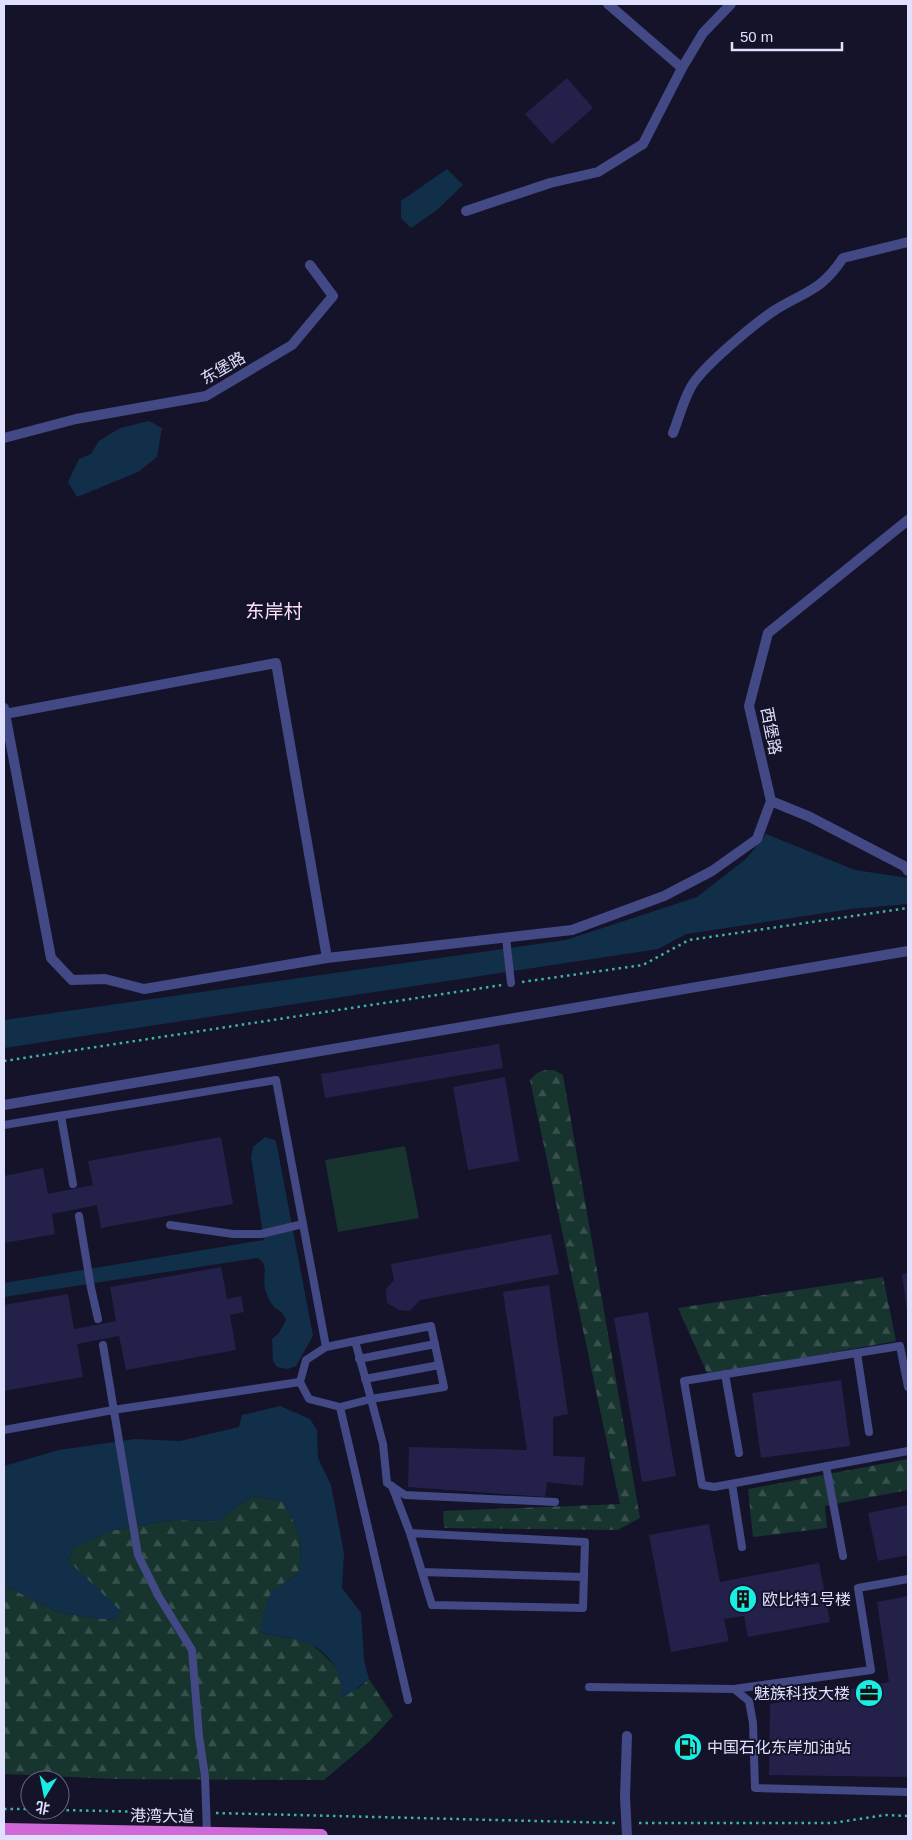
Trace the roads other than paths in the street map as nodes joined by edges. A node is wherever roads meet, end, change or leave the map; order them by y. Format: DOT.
graph roads {
  1 [pos="608,4"];
  2 [pos="732,4"];
  3 [pos="682,68"];
  4 [pos="466,211"];
  5 [pos="908,242"];
  6 [pos="310,265"];
  7 [pos="673,433"];
  8 [pos="4,438"];
  9 [pos="908,520"];
  10 [pos="4,711"];
  11 [pos="771,801"];
  12 [pos="908,870"];
  13 [pos="506,938"];
  14 [pos="908,951"];
  15 [pos="327,958"];
  16 [pos="512,983"];
  17 [pos="4,1105"];
  18 [pos="61,1116"];
  19 [pos="4,1125"];
  20 [pos="73,1184"];
  21 [pos="79,1216"];
  22 [pos="170,1225"];
  23 [pos="300,1225"];
  24 [pos="98,1319"];
  25 [pos="355,1341"];
  26 [pos="435,1344"];
  27 [pos="103,1345"];
  28 [pos="326,1347"];
  29 [pos="857,1353"];
  30 [pos="359,1359"];
  31 [pos="439,1364"];
  32 [pos="726,1374"];
  33 [pos="365,1379"];
  34 [pos="300,1382"];
  35 [pos="908,1388"];
  36 [pos="371,1398"];
  37 [pos="340,1407"];
  38 [pos="113,1410"];
  39 [pos="4,1430"];
  40 [pos="869,1432"];
  41 [pos="908,1451"];
  42 [pos="739,1453"];
  43 [pos="826,1466"];
  44 [pos="732,1484"];
  45 [pos="392,1486"];
  46 [pos="555,1502"];
  47 [pos="410,1533"];
  48 [pos="742,1547"];
  49 [pos="843,1556"];
  50 [pos="422,1572"];
  51 [pos="584,1577"];
  52 [pos="908,1579"];
  53 [pos="589,1687"];
  54 [pos="734,1689"];
  55 [pos="408,1700"];
  56 [pos="627,1736"];
  57 [pos="908,1792"];
  58 [pos="4,1830"];
  59 [pos="207,1834"];
  60 [pos="321,1836"];
  61 [pos="627,1836"];
  1 -- 3 [label="street"];
  2 -- 3 [label="street"];
  3 -- 4 [label="street"];
  5 -- 7 [label="street"];
  6 -- 8 [label="street, 东堡路"];
  9 -- 11 [label="street, 西堡路"];
  10 -- 15 [label="street"];
  10 -- 15 [label="street"];
  11 -- 12 [label="street"];
  11 -- 13 [label="street"];
  13 -- 15 [label="street"];
  13 -- 16 [label="lane"];
  14 -- 17 [label="street"];
  18 -- 19 [label="lane"];
  18 -- 20 [label="lane"];
  18 -- 23 [label="lane"];
  21 -- 24 [label="lane"];
  22 -- 23 [label="lane"];
  23 -- 28 [label="lane"];
  25 -- 26 [label="lane"];
  25 -- 28 [label="lane"];
  25 -- 30 [label="lane"];
  26 -- 30 [label="lane"];
  26 -- 31 [label="lane"];
  27 -- 38 [label="lane"];
  28 -- 34 [label="lane"];
  29 -- 32 [label="lane"];
  29 -- 35 [label="lane"];
  29 -- 40 [label="lane"];
  30 -- 33 [label="lane"];
  31 -- 33 [label="lane"];
  31 -- 36 [label="lane"];
  32 -- 42 [label="lane"];
  32 -- 44 [label="lane"];
  33 -- 36 [label="lane"];
  34 -- 37 [label="lane"];
  34 -- 38 [label="lane"];
  36 -- 37 [label="lane"];
  36 -- 45 [label="lane"];
  37 -- 55 [label="lane"];
  38 -- 39 [label="lane"];
  38 -- 59 [label="lane"];
  41 -- 43 [label="lane"];
  43 -- 44 [label="lane"];
  43 -- 49 [label="lane"];
  44 -- 48 [label="lane"];
  45 -- 46 [label="lane"];
  45 -- 47 [label="lane"];
  47 -- 50 [label="lane"];
  47 -- 51 [label="lane"];
  50 -- 51 [label="lane"];
  50 -- 51 [label="lane"];
  52 -- 54 [label="lane"];
  53 -- 54 [label="lane"];
  54 -- 57 [label="lane"];
  56 -- 61 [label="street"];
  58 -- 59 [label="highway, 港湾大道"];
  59 -- 60 [label="highway, 港湾大道"];
}
